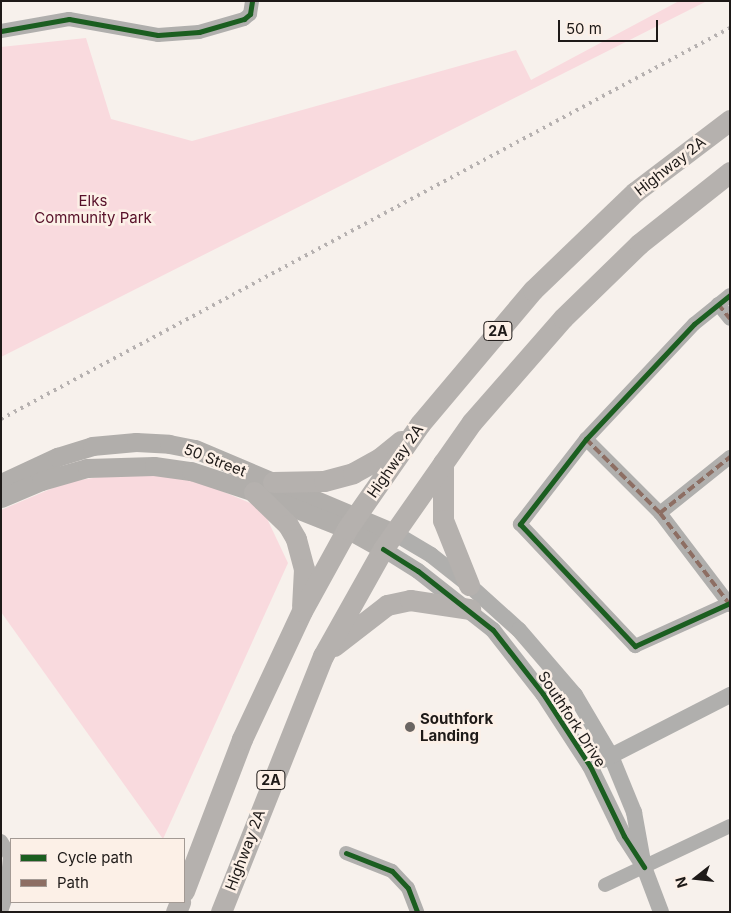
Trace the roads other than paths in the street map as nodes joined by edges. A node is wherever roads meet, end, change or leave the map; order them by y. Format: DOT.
graph roads {
  1 [pos="252,1"];
  2 [pos="1,31"];
  3 [pos="730,120"];
  4 [pos="730,172"];
  5 [pos="730,295"];
  6 [pos="718,304"];
  7 [pos="730,319"];
  8 [pos="420,424"];
  9 [pos="586,439"];
  10 [pos="730,457"];
  11 [pos="443,463"];
  12 [pos="273,482"];
  13 [pos="1,483"];
  14 [pos="254,492"];
  15 [pos="1,498"];
  16 [pos="660,513"];
  17 [pos="352,522"];
  18 [pos="389,541"];
  19 [pos="470,585"];
  20 [pos="729,604"];
  21 [pos="470,610"];
  22 [pos="302,612"];
  23 [pos="322,656"];
  24 [pos="730,695"];
  25 [pos="611,756"];
  26 [pos="590,766"];
  27 [pos="730,826"];
  28 [pos="1,841"];
  29 [pos="346,853"];
  30 [pos="644,867"];
  31 [pos="605,884"];
  32 [pos="185,888"];
  33 [pos="1,911"];
  34 [pos="221,912"];
  35 [pos="416,912"];
  36 [pos="661,912"];
  1 -- 2 [label="street"];
  3 -- 8 [label="main road, Highway 2A / 2A"];
  4 -- 11 [label="main road, Highway 2A / 2A"];
  5 -- 6 [label="street"];
  6 -- 7 [label="street"];
  6 -- 9 [label="street"];
  8 -- 12 [label="main road"];
  8 -- 17 [label="main road, Highway 2A / 2A"];
  9 -- 16 [label="street"];
  9 -- 20 [label="street"];
  10 -- 16 [label="street"];
  11 -- 18 [label="main road, Highway 2A / 2A"];
  11 -- 19 [label="main road"];
  12 -- 13 [label="main road, 50 Street"];
  12 -- 17 [label="main road, 50 Street"];
  14 -- 15 [label="main road, 50 Street"];
  14 -- 17 [label="main road, 50 Street"];
  14 -- 22 [label="main road"];
  16 -- 20 [label="street"];
  17 -- 18 [label="main road, 50 Street"];
  17 -- 22 [label="main road, Highway 2A / 2A"];
  18 -- 19 [label="street, Southfork Drive"];
  18 -- 21 [label="street, Southfork Drive"];
  18 -- 23 [label="main road, Highway 2A / 2A"];
  19 -- 25 [label="street, Southfork Drive"];
  21 -- 23 [label="main road"];
  21 -- 26 [label="street, Southfork Drive"];
  22 -- 32 [label="main road, Highway 2A / 2A"];
  23 -- 34 [label="main road, Highway 2A / 2A"];
  24 -- 25 [label="street, Southfork Drive"];
  25 -- 26 [label="street, Southfork Drive"];
  25 -- 30 [label="street, Southfork Drive"];
  26 -- 30 [label="street, Southfork Drive"];
  27 -- 30 [label="street"];
  28 -- 33 [label="street"];
  29 -- 35 [label="street"];
  30 -- 31 [label="street"];
  30 -- 36 [label="street, Southfork Drive"];
}
